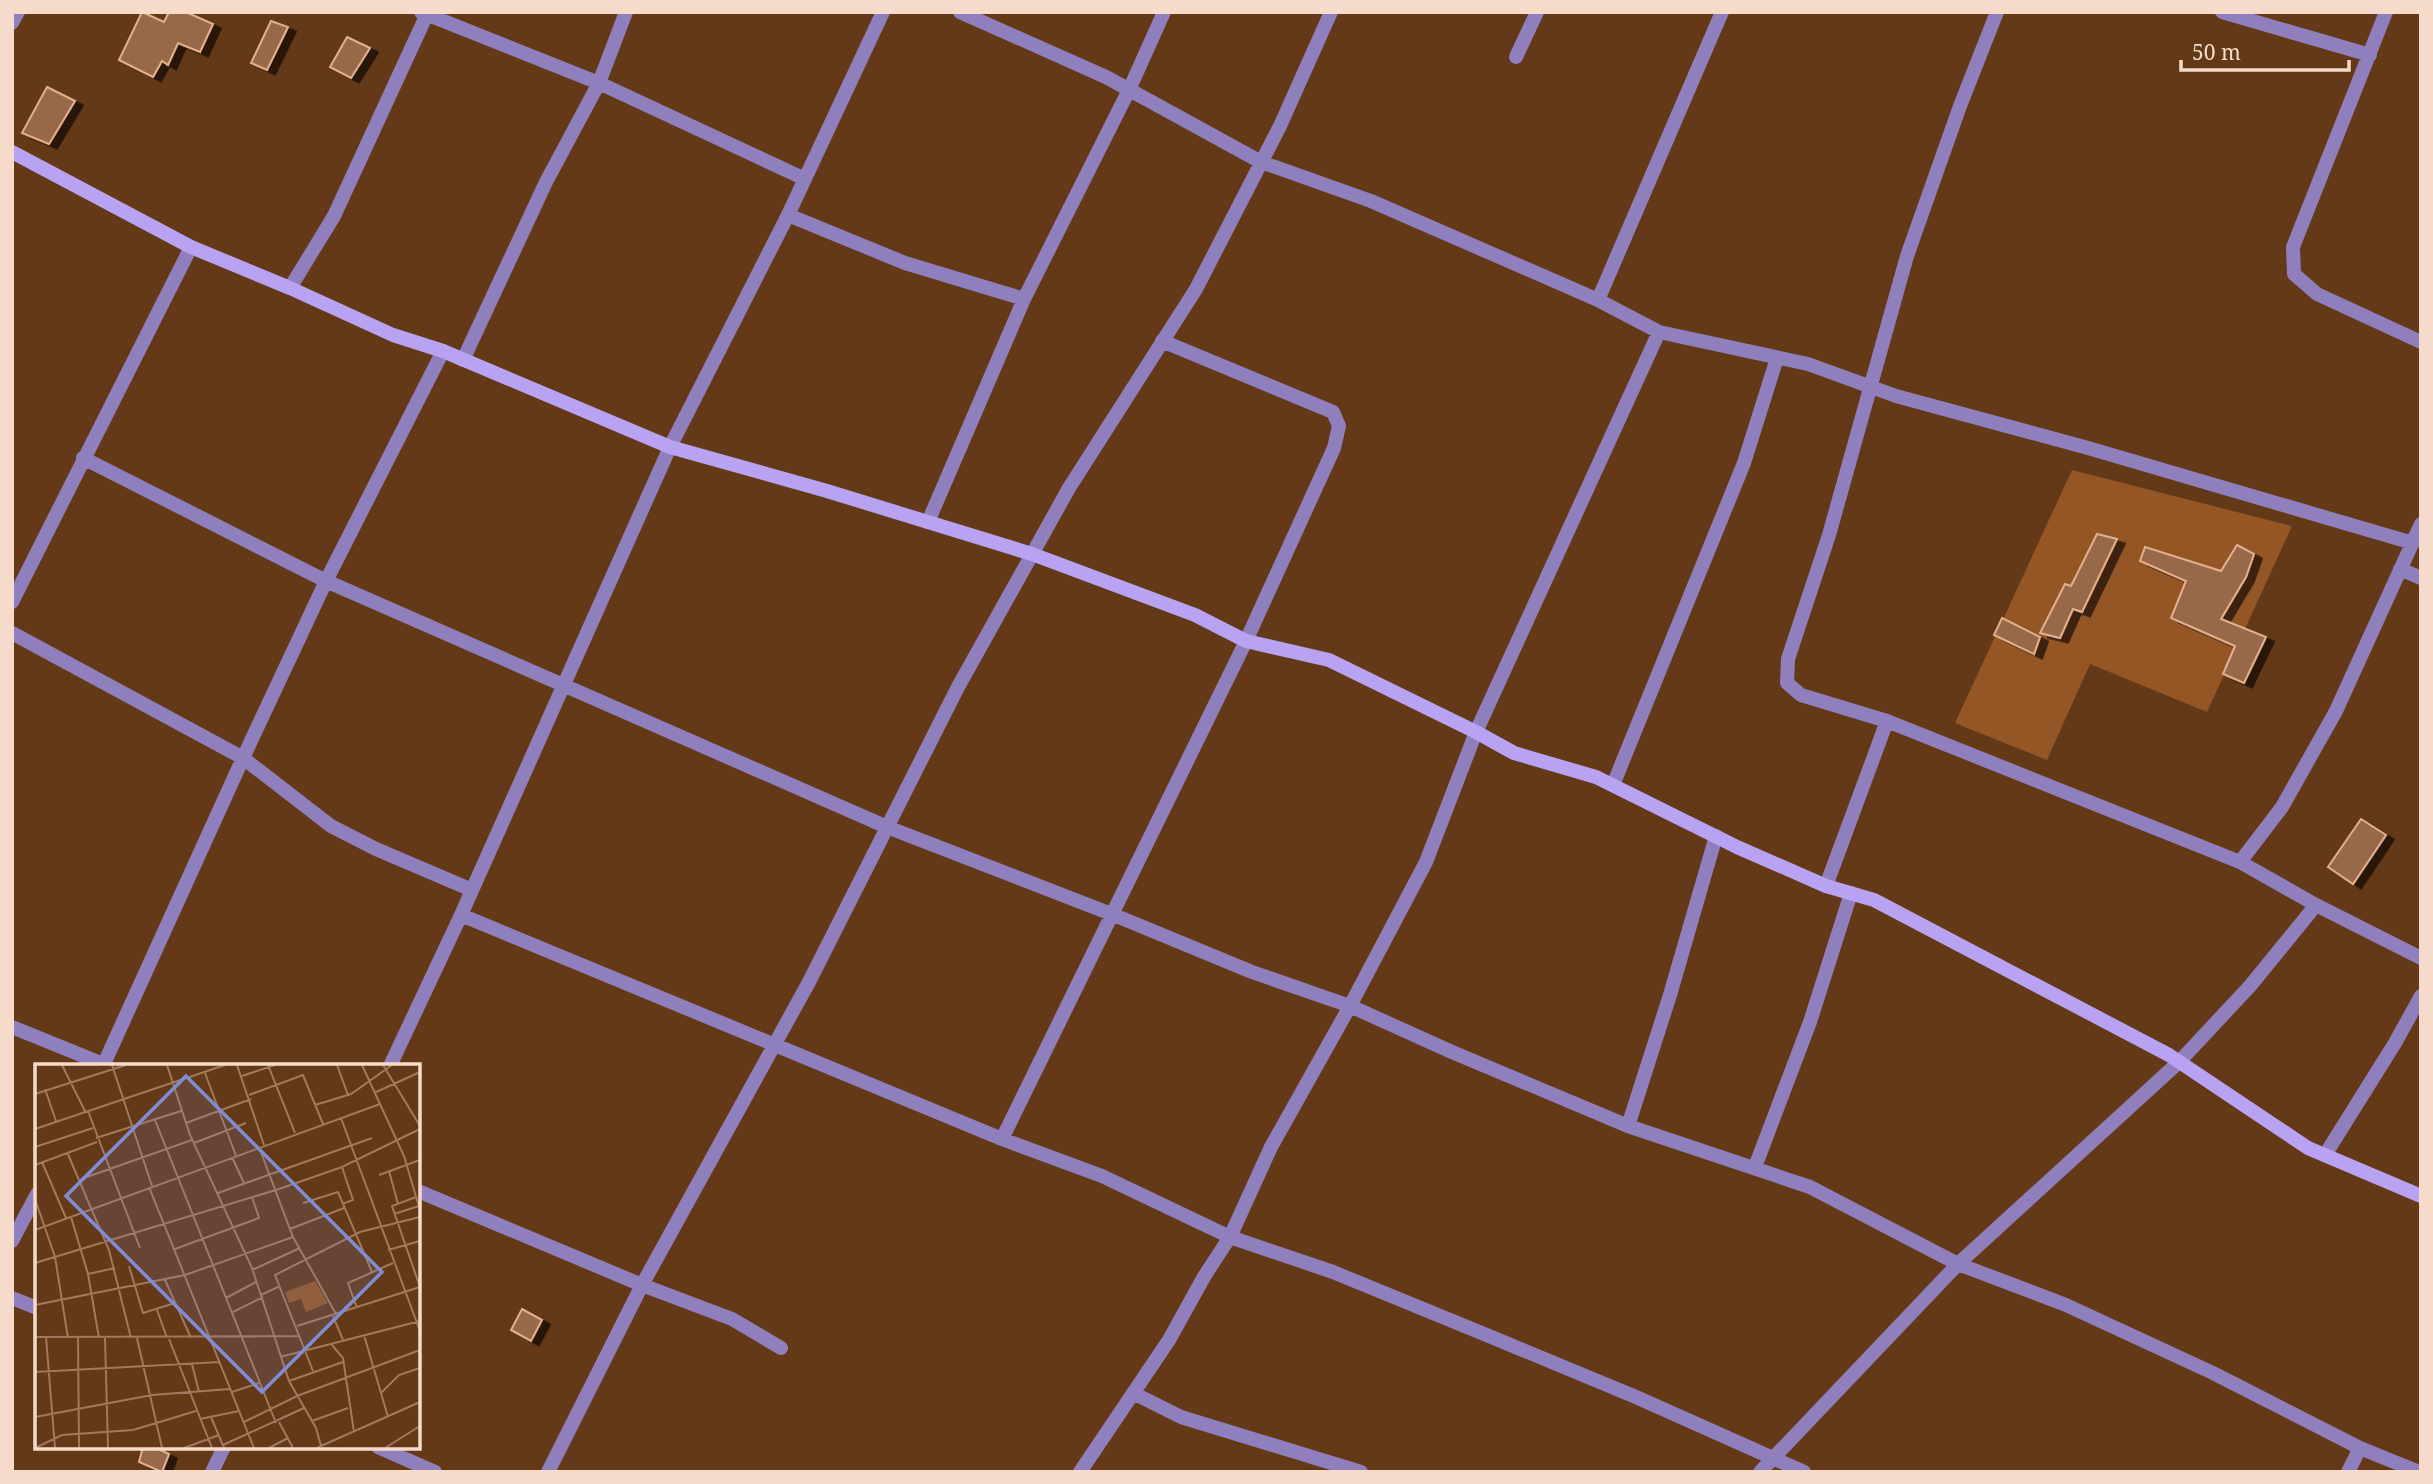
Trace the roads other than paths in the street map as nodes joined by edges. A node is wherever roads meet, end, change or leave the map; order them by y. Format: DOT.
graph roads {
  1 [pos="18,12"];
  2 [pos="626,12"];
  3 [pos="883,12"];
  4 [pos="960,12"];
  5 [pos="1164,12"];
  6 [pos="1331,12"];
  7 [pos="1537,12"];
  8 [pos="1722,12"];
  9 [pos="1997,12"];
  10 [pos="2222,12"];
  11 [pos="2386,12"];
  12 [pos="425,13"];
  13 [pos="12,23"];
  14 [pos="2370,55"];
  15 [pos="1516,57"];
  16 [pos="599,83"];
  17 [pos="1129,90"];
  18 [pos="12,152"];
  19 [pos="1261,162"];
  20 [pos="805,179"];
  21 [pos="788,215"];
  22 [pos="191,247"];
  23 [pos="290,288"];
  24 [pos="1024,299"];
  25 [pos="1598,300"];
  26 [pos="1659,332"];
  27 [pos="1162,341"];
  28 [pos="2421,342"];
  29 [pos="443,351"];
  30 [pos="1777,358"];
  31 [pos="463,360"];
  32 [pos="1871,387"];
  33 [pos="670,447"];
  34 [pos="83,458"];
  35 [pos="928,522"];
  36 [pos="2421,524"];
  37 [pos="2413,542"];
  38 [pos="1032,554"];
  39 [pos="2400,569"];
  40 [pos="2421,578"];
  41 [pos="326,581"];
  42 [pos="12,602"];
  43 [pos="12,633"];
  44 [pos="1246,641"];
  45 [pos="564,687"];
  46 [pos="1886,721"];
  47 [pos="1476,732"];
  48 [pos="243,758"];
  49 [pos="1614,785"];
  50 [pos="887,827"];
  51 [pos="1716,836"];
  52 [pos="2240,862"];
  53 [pos="1826,886"];
  54 [pos="472,891"];
  55 [pos="1851,893"];
  56 [pos="2316,905"];
  57 [pos="461,915"];
  58 [pos="1114,915"];
  59 [pos="2421,958"];
  60 [pos="2421,996"];
  61 [pos="1350,1006"];
  62 [pos="12,1027"];
  63 [pos="774,1044"];
  64 [pos="2179,1062"];
  65 [pos="103,1064"];
  66 [pos="105,1064"];
  67 [pos="391,1064"];
  68 [pos="1628,1126"];
  69 [pos="1002,1139"];
  70 [pos="2325,1155"];
  71 [pos="1755,1167"];
  72 [pos="420,1192"];
  73 [pos="2421,1196"];
  74 [pos="35,1198"];
  75 [pos="1230,1237"];
  76 [pos="12,1241"];
  77 [pos="1958,1264"];
  78 [pos="642,1285"];
  79 [pos="12,1298"];
  80 [pos="35,1307"];
  81 [pos="781,1348"];
  82 [pos="1133,1394"];
  83 [pos="2360,1448"];
  84 [pos="222,1449"];
  85 [pos="383,1449"];
  86 [pos="1773,1457"];
  87 [pos="1339,1469"];
  88 [pos="212,1472"];
  89 [pos="435,1472"];
  90 [pos="548,1472"];
  91 [pos="1080,1472"];
  92 [pos="1361,1472"];
  93 [pos="1760,1472"];
  94 [pos="1804,1472"];
  95 [pos="2348,1472"];
  96 [pos="2419,1472"];
  1 -- 13 [label="street"];
  2 -- 16 [label="street"];
  3 -- 20 [label="street"];
  4 -- 17 [label="street"];
  5 -- 17 [label="street"];
  6 -- 19 [label="street"];
  7 -- 15 [label="street"];
  8 -- 25 [label="street"];
  9 -- 32 [label="street"];
  10 -- 14 [label="street"];
  11 -- 14 [label="street"];
  12 -- 16 [label="street"];
  12 -- 23 [label="street"];
  14 -- 28 [label="street"];
  16 -- 20 [label="street"];
  16 -- 31 [label="street"];
  17 -- 19 [label="street"];
  17 -- 24 [label="street"];
  18 -- 22 [label="main road"];
  19 -- 25 [label="street"];
  19 -- 27 [label="street"];
  20 -- 21 [label="street"];
  21 -- 24 [label="street"];
  21 -- 33 [label="street"];
  22 -- 23 [label="main road"];
  22 -- 34 [label="street"];
  23 -- 29 [label="main road"];
  24 -- 35 [label="street"];
  25 -- 26 [label="street"];
  26 -- 30 [label="street"];
  26 -- 47 [label="street"];
  27 -- 38 [label="street"];
  27 -- 44 [label="street"];
  29 -- 31 [label="main road"];
  29 -- 41 [label="street"];
  30 -- 32 [label="street"];
  30 -- 49 [label="street"];
  31 -- 33 [label="main road"];
  32 -- 37 [label="street"];
  32 -- 46 [label="street"];
  33 -- 35 [label="main road"];
  33 -- 45 [label="street"];
  34 -- 41 [label="street"];
  34 -- 42 [label="street"];
  35 -- 38 [label="main road"];
  36 -- 37 [label="street"];
  37 -- 39 [label="street"];
  38 -- 44 [label="main road"];
  38 -- 50 [label="street"];
  39 -- 40 [label="street"];
  39 -- 52 [label="street"];
  41 -- 45 [label="street"];
  41 -- 48 [label="street"];
  43 -- 48 [label="street"];
  44 -- 47 [label="main road"];
  44 -- 58 [label="street"];
  45 -- 50 [label="street"];
  45 -- 54 [label="street"];
  46 -- 52 [label="street"];
  46 -- 53 [label="street"];
  47 -- 49 [label="main road"];
  47 -- 61 [label="street"];
  48 -- 54 [label="street"];
  48 -- 66 [label="street"];
  49 -- 51 [label="main road"];
  50 -- 58 [label="street"];
  50 -- 63 [label="street"];
  51 -- 53 [label="main road"];
  51 -- 68 [label="street"];
  52 -- 56 [label="street"];
  53 -- 55 [label="main road"];
  54 -- 57 [label="street"];
  55 -- 64 [label="main road"];
  55 -- 71 [label="street"];
  56 -- 59 [label="street"];
  56 -- 64 [label="street"];
  57 -- 63 [label="street"];
  57 -- 67 [label="street"];
  58 -- 61 [label="street"];
  58 -- 69 [label="street"];
  60 -- 70 [label="street"];
  61 -- 68 [label="street"];
  61 -- 75 [label="street"];
  62 -- 65 [label="street"];
  63 -- 69 [label="street"];
  63 -- 78 [label="street"];
  64 -- 70 [label="main road"];
  64 -- 77 [label="street"];
  68 -- 71 [label="street"];
  69 -- 75 [label="street"];
  70 -- 73 [label="main road"];
  71 -- 77 [label="street"];
  72 -- 78 [label="street"];
  74 -- 76 [label="street"];
  75 -- 82 [label="street"];
  75 -- 86 [label="street"];
  77 -- 83 [label="street"];
  77 -- 86 [label="street"];
  78 -- 81 [label="street"];
  78 -- 90 [label="street"];
  79 -- 80 [label="street"];
  82 -- 87 [label="street"];
  82 -- 91 [label="street"];
  83 -- 95 [label="street"];
  83 -- 96 [label="street"];
  84 -- 88 [label="street"];
  85 -- 89 [label="street"];
  86 -- 93 [label="street"];
  86 -- 94 [label="street"];
  87 -- 92 [label="street"];
}
